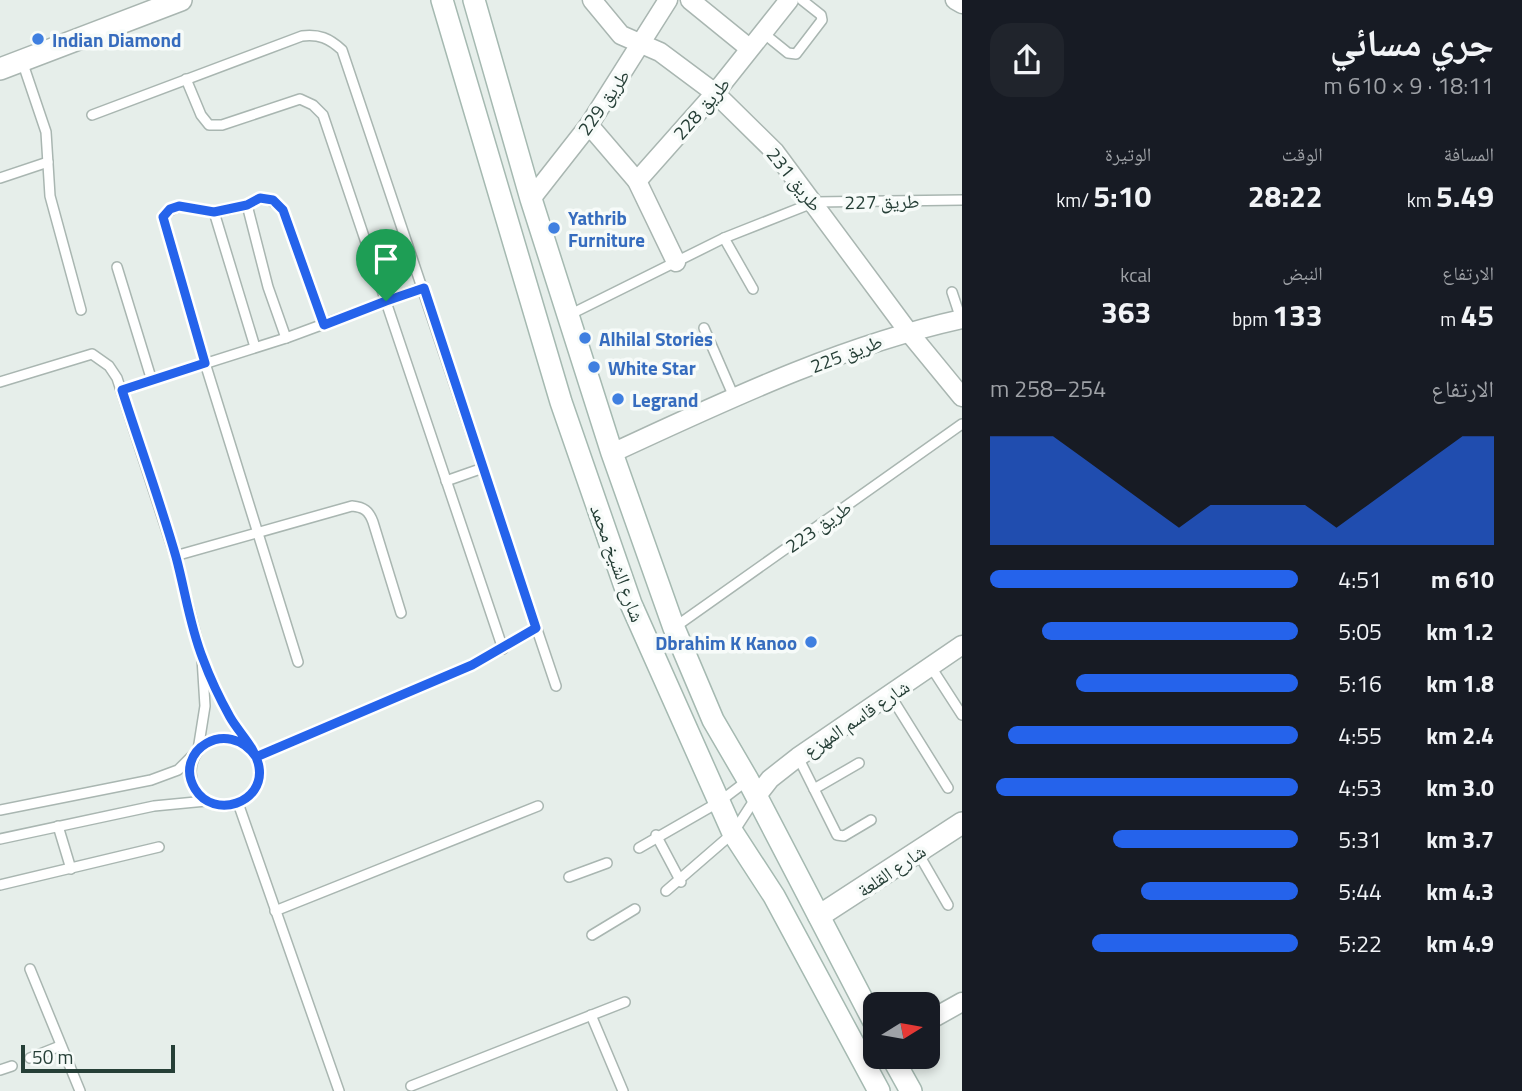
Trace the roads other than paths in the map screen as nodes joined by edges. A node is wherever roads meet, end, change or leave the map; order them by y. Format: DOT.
graph roads {
  1 [pos="474,0"];
  2 [pos="592,0"];
  3 [pos="668,0"];
  4 [pos="690,0"];
  5 [pos="789,0"];
  6 [pos="802,0"];
  7 [pos="956,0"];
  8 [pos="170,2"];
  9 [pos="441,4"];
  10 [pos="962,4"];
  11 [pos="762,32"];
  12 [pos="642,46"];
  13 [pos="749,48"];
  14 [pos="22,61"];
  15 [pos="0,69"];
  16 [pos="187,79"];
  17 [pos="715,93"];
  18 [pos="92,115"];
  19 [pos="589,125"];
  20 [pos="48,162"];
  21 [pos="0,178"];
  22 [pos="637,181"];
  23 [pos="531,199"];
  24 [pos="962,200"];
  25 [pos="815,202"];
  26 [pos="247,205"];
  27 [pos="214,212"];
  28 [pos="724,238"];
  29 [pos="676,262"];
  30 [pos="117,267"];
  31 [pos="424,288"];
  32 [pos="753,289"];
  33 [pos="952,292"];
  34 [pos="386,301"];
  35 [pos="81,310"];
  36 [pos="569,315"];
  37 [pos="961,319"];
  38 [pos="324,325"];
  39 [pos="704,328"];
  40 [pos="907,330"];
  41 [pos="286,338"];
  42 [pos="255,347"];
  43 [pos="205,363"];
  44 [pos="152,381"];
  45 [pos="0,382"];
  46 [pos="122,390"];
  47 [pos="734,397"];
  48 [pos="962,397"];
  49 [pos="962,424"];
  50 [pos="612,453"];
  51 [pos="484,468"];
  52 [pos="446,481"];
  53 [pos="257,533"];
  54 [pos="176,556"];
  55 [pos="401,613"];
  56 [pos="536,628"];
  57 [pos="674,628"];
  58 [pos="962,645"];
  59 [pos="503,649"];
  60 [pos="202,658"];
  61 [pos="298,662"];
  62 [pos="931,667"];
  63 [pos="556,686"];
  64 [pos="890,695"];
  65 [pos="962,715"];
  66 [pos="198,750"];
  67 [pos="256,757"];
  68 [pos="798,757"];
  69 [pos="859,763"];
  70 [pos="948,788"];
  71 [pos="752,789"];
  72 [pos="814,789"];
  73 [pos="206,801"];
  74 [pos="719,802"];
  75 [pos="238,803"];
  76 [pos="538,806"];
  77 [pos="0,810"];
  78 [pos="872,820"];
  79 [pos="962,823"];
  80 [pos="58,826"];
  81 [pos="733,833"];
  82 [pos="656,835"];
  83 [pos="0,839"];
  84 [pos="159,848"];
  85 [pos="639,848"];
  86 [pos="917,852"];
  87 [pos="607,863"];
  88 [pos="71,869"];
  89 [pos="569,877"];
  90 [pos="681,882"];
  91 [pos="0,885"];
  92 [pos="666,891"];
  93 [pos="948,905"];
  94 [pos="635,909"];
  95 [pos="275,911"];
  96 [pos="819,916"];
  97 [pos="592,935"];
  98 [pos="30,969"];
  99 [pos="863,1001"];
  100 [pos="625,1002"];
  101 [pos="962,1002"];
  102 [pos="940,1014"];
  103 [pos="591,1015"];
  104 [pos="60,1045"];
  105 [pos="30,1058"];
  106 [pos="12,1066"];
  107 [pos="899,1069"];
  108 [pos="0,1070"];
  109 [pos="411,1086"];
  110 [pos="80,1091"];
  111 [pos="339,1091"];
  112 [pos="622,1091"];
  113 [pos="879,1091"];
  114 [pos="911,1091"];
  1 -- 23 [label="main road, شارع الشيخ محمد"];
  2 -- 12 [label="street, طريق 231"];
  3 -- 12 [label="street, طريق 229"];
  4 -- 13 [label="street"];
  5 -- 11 [label="street, طريق 228"];
  6 -- 11 [label="lane"];
  7 -- 10 [label="street"];
  8 -- 14 [label="main road"];
  9 -- 74 [label="main road, شارع الشيخ محمد"];
  11 -- 13 [label="street, طريق 228"];
  12 -- 17 [label="street, طريق 231"];
  12 -- 19 [label="street, طريق 229"];
  13 -- 17 [label="street, طريق 228"];
  14 -- 15 [label="main road"];
  14 -- 20 [label="lane"];
  16 -- 18 [label="lane"];
  16 -- 31 [label="lane"];
  16 -- 34 [label="lane"];
  17 -- 22 [label="street, طريق 228"];
  17 -- 25 [label="street, طريق 231"];
  19 -- 22 [label="street"];
  19 -- 23 [label="street, طريق 229"];
  20 -- 21 [label="lane"];
  20 -- 35 [label="lane"];
  22 -- 29 [label="street"];
  23 -- 36 [label="main road, شارع الشيخ محمد"];
  24 -- 25 [label="lane, طريق 227"];
  25 -- 28 [label="lane, طريق 227"];
  25 -- 40 [label="street, طريق 231"];
  26 -- 27 [label="lane"];
  26 -- 38 [label="lane"];
  26 -- 41 [label="lane"];
  27 -- 42 [label="lane"];
  27 -- 43 [label="lane"];
  28 -- 29 [label="lane, طريق 227"];
  28 -- 32 [label="lane"];
  29 -- 36 [label="lane, طريق 227"];
  30 -- 44 [label="lane"];
  31 -- 34 [label="lane"];
  31 -- 51 [label="lane"];
  33 -- 37 [label="lane, طريق 225"];
  34 -- 38 [label="lane"];
  34 -- 52 [label="lane"];
  36 -- 50 [label="main road, شارع الشيخ محمد"];
  37 -- 40 [label="street, طريق 225"];
  38 -- 41 [label="lane"];
  39 -- 47 [label="lane"];
  40 -- 47 [label="street, طريق 225"];
  40 -- 48 [label="street, طريق 231"];
  41 -- 42 [label="lane"];
  42 -- 43 [label="lane"];
  43 -- 44 [label="lane"];
  43 -- 53 [label="lane"];
  44 -- 46 [label="lane"];
  45 -- 46 [label="lane"];
  46 -- 54 [label="lane"];
  47 -- 50 [label="street, طريق 225"];
  49 -- 57 [label="lane, طريق 223"];
  50 -- 57 [label="main road, شارع الشيخ محمد"];
  51 -- 52 [label="lane"];
  51 -- 56 [label="lane"];
  52 -- 59 [label="lane"];
  53 -- 54 [label="lane"];
  53 -- 55 [label="lane"];
  53 -- 61 [label="lane"];
  54 -- 60 [label="lane"];
  56 -- 59 [label="lane"];
  56 -- 63 [label="lane"];
  57 -- 71 [label="main road, شارع الشيخ محمد"];
  58 -- 62 [label="street, شارع قاسم المهزع"];
  59 -- 67 [label="lane"];
  60 -- 66 [label="lane"];
  60 -- 67 [label="lane"];
  62 -- 64 [label="street, شارع قاسم المهزع"];
  62 -- 65 [label="lane"];
  64 -- 68 [label="street, شارع قاسم المهزع"];
  64 -- 70 [label="lane"];
  66 -- 67 [label="lane"];
  66 -- 73 [label="lane"];
  66 -- 77 [label="lane"];
  67 -- 75 [label="lane"];
  68 -- 71 [label="street, شارع قاسم المهزع"];
  68 -- 72 [label="lane"];
  69 -- 72 [label="lane"];
  71 -- 74 [label="lane"];
  71 -- 81 [label="lane"];
  71 -- 96 [label="main road, شارع الشيخ محمد"];
  72 -- 78 [label="lane"];
  73 -- 75 [label="lane"];
  73 -- 80 [label="lane"];
  74 -- 81 [label="main road, شارع الشيخ محمد"];
  74 -- 82 [label="lane"];
  75 -- 95 [label="lane"];
  76 -- 95 [label="lane"];
  79 -- 86 [label="main road, شارع القلعة"];
  80 -- 83 [label="lane"];
  80 -- 88 [label="lane"];
  81 -- 90 [label="lane"];
  81 -- 113 [label="main road, شارع الشيخ محمد"];
  82 -- 85 [label="lane"];
  82 -- 90 [label="lane"];
  84 -- 88 [label="lane"];
  86 -- 93 [label="lane"];
  86 -- 96 [label="main road, شارع القلعة"];
  87 -- 89 [label="lane"];
  88 -- 91 [label="lane"];
  90 -- 92 [label="lane"];
  94 -- 97 [label="lane"];
  95 -- 111 [label="lane"];
  96 -- 99 [label="main road, شارع الشيخ محمد"];
  98 -- 104 [label="lane"];
  100 -- 103 [label="lane"];
  101 -- 102 [label="street"];
  103 -- 109 [label="lane"];
  103 -- 112 [label="lane"];
  104 -- 105 [label="lane"];
  104 -- 110 [label="lane"];
  106 -- 108 [label="lane"];
  107 -- 114 [label="main road"];
}
